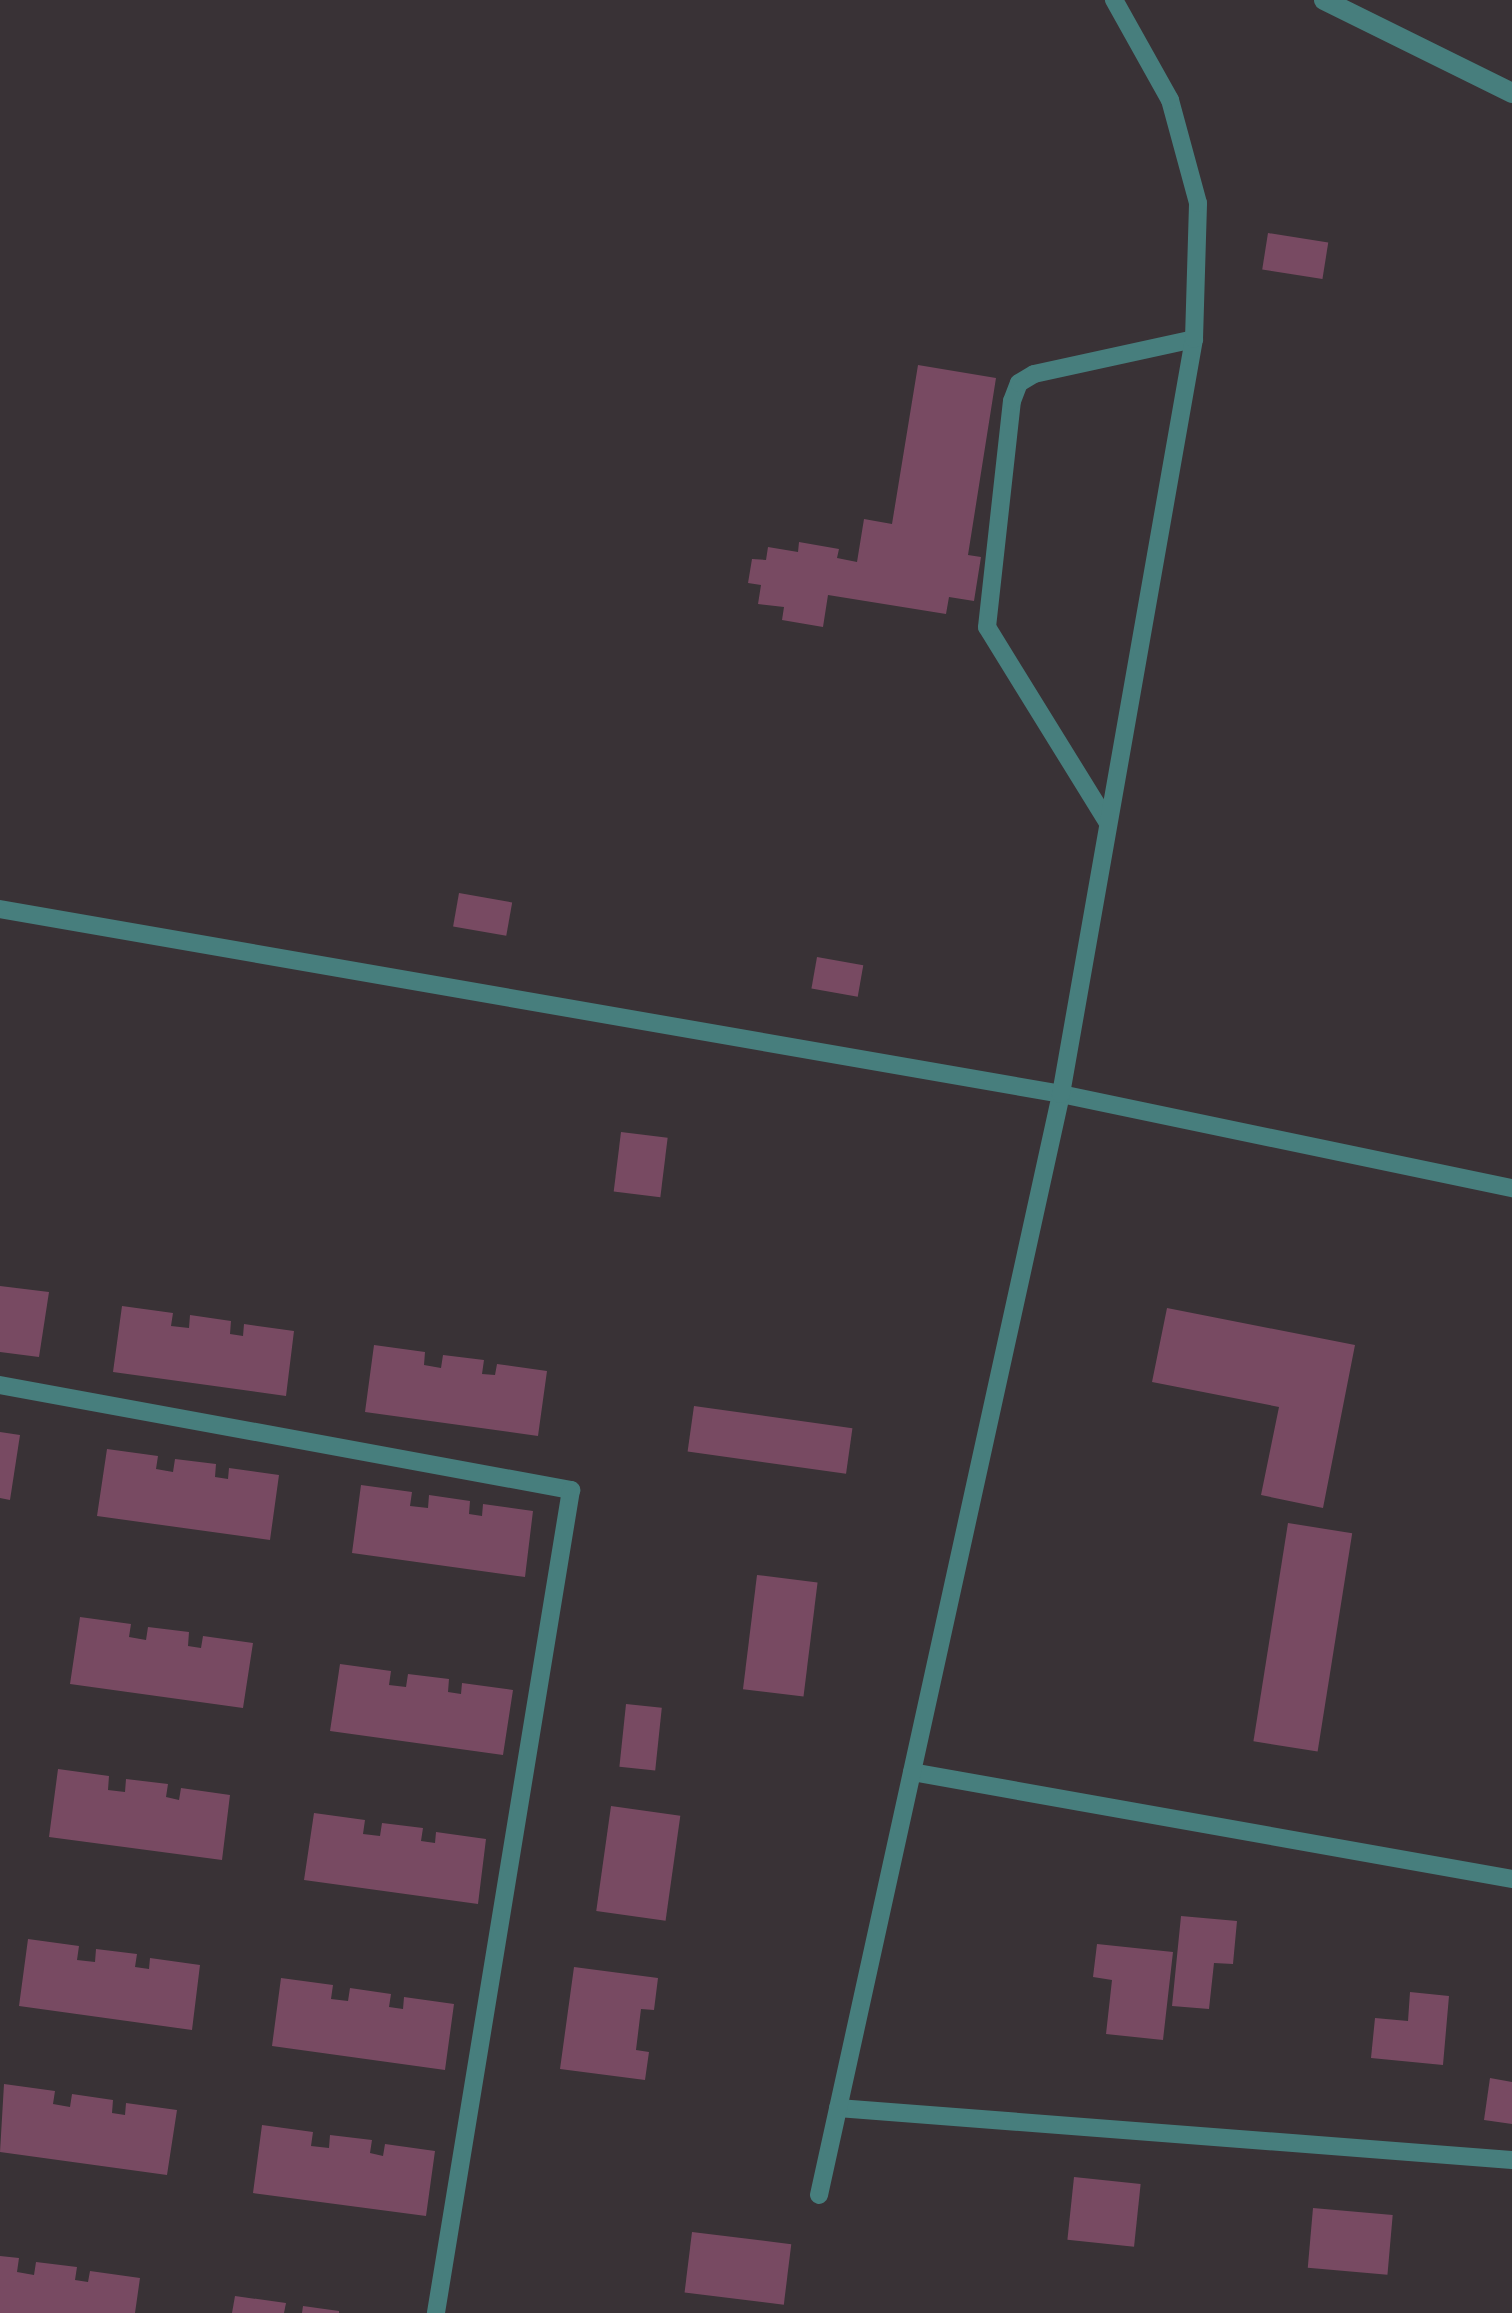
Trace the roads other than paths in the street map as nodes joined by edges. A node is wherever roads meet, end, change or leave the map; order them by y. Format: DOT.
graph roads {
  1 [pos="1114,0"];
  2 [pos="1324,0"];
  3 [pos="1512,93"];
  4 [pos="1194,339"];
  5 [pos="1108,823"];
  6 [pos="0,909"];
  7 [pos="1061,1094"];
  8 [pos="1512,1188"];
  9 [pos="0,1385"];
  10 [pos="912,1772"];
  11 [pos="1512,1879"];
  12 [pos="838,2108"];
  13 [pos="1512,2160"];
  14 [pos="819,2196"];
  15 [pos="436,2313"];
  1 -- 4 [label="lane"];
  2 -- 3 [label="street"];
  4 -- 5 [label="lane"];
  4 -- 5 [label="lane"];
  5 -- 7 [label="lane"];
  6 -- 7 [label="lane"];
  7 -- 8 [label="lane"];
  7 -- 10 [label="lane"];
  9 -- 15 [label="lane"];
  10 -- 11 [label="lane"];
  10 -- 12 [label="lane"];
  12 -- 13 [label="lane"];
  12 -- 14 [label="lane"];
}
